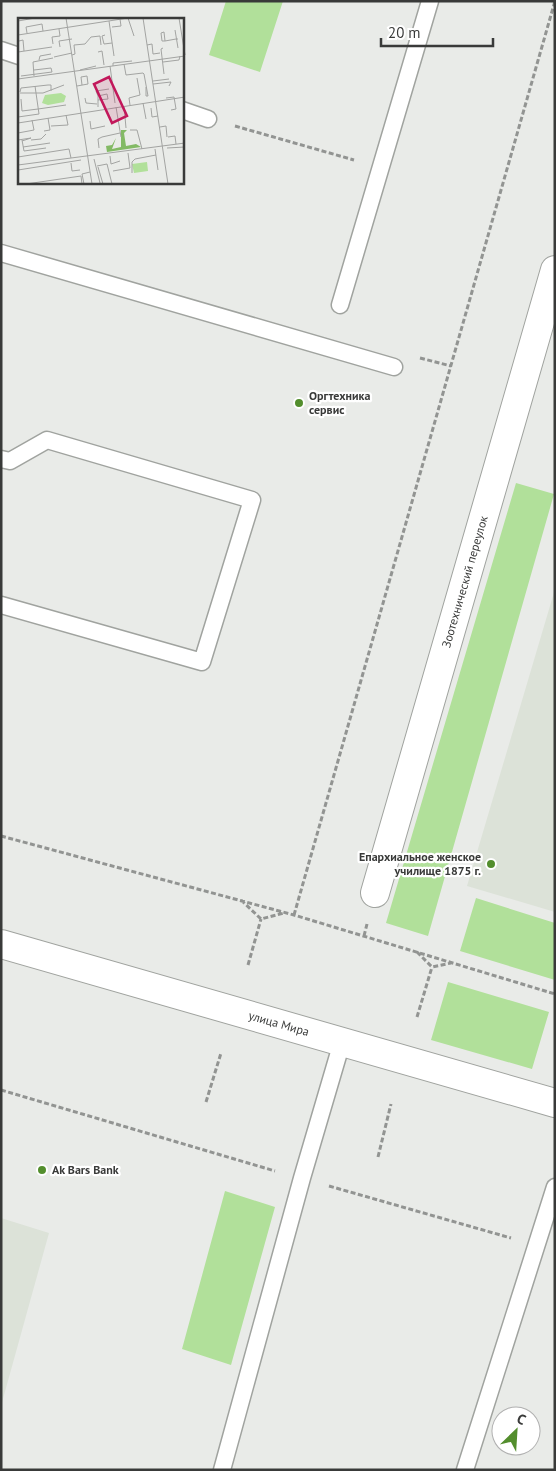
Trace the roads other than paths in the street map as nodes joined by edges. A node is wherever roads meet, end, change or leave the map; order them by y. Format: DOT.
graph roads {
  1 [pos="430,1"];
  2 [pos="1,50"];
  3 [pos="18,56"];
  4 [pos="184,111"];
  5 [pos="208,118"];
  6 [pos="1,253"];
  7 [pos="555,270"];
  8 [pos="340,305"];
  9 [pos="394,367"];
  10 [pos="1,458"];
  11 [pos="1,605"];
  12 [pos="375,893"];
  13 [pos="1,944"];
  14 [pos="342,1042"];
  15 [pos="555,1102"];
  16 [pos="555,1187"];
  17 [pos="222,1470"];
  18 [pos="465,1470"];
  1 -- 8 [label="lane"];
  2 -- 3 [label="lane"];
  4 -- 5 [label="lane"];
  6 -- 9 [label="lane"];
  7 -- 12 [label="street, Зоотехнический переулок"];
  10 -- 11 [label="lane"];
  13 -- 14 [label="street, улица Мира"];
  14 -- 15 [label="street, улица Мира"];
  14 -- 17 [label="lane"];
  16 -- 18 [label="lane"];
}
